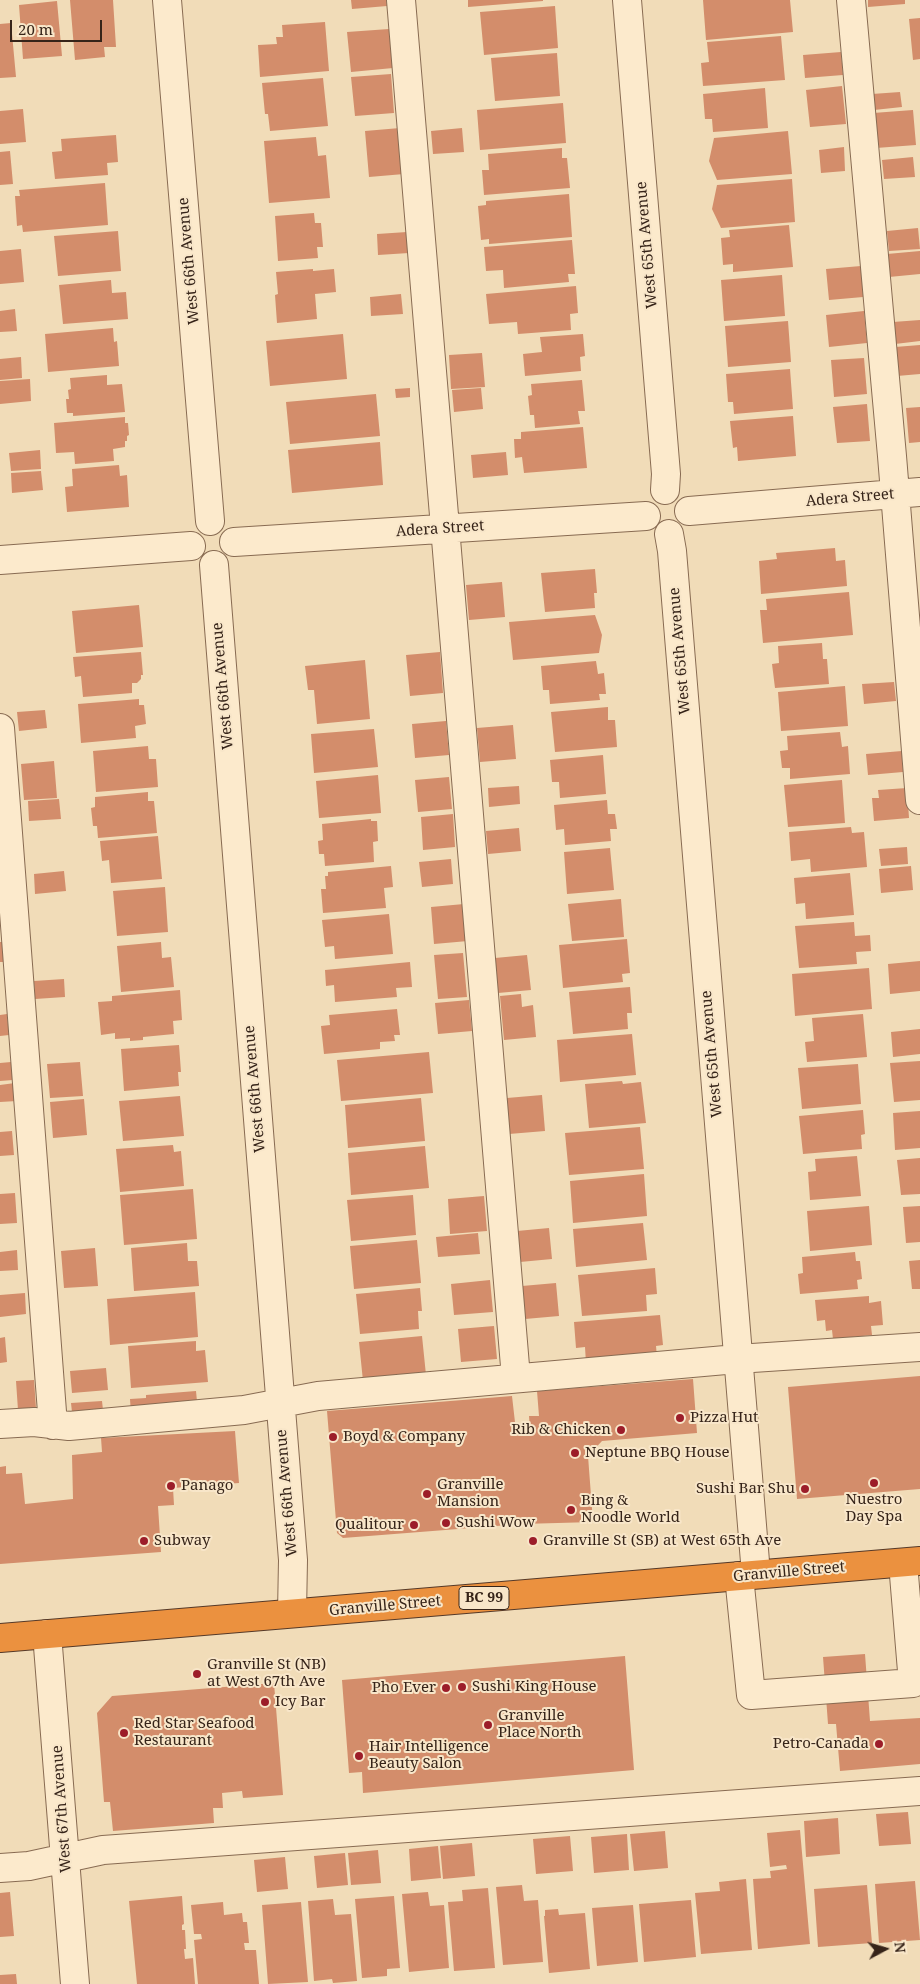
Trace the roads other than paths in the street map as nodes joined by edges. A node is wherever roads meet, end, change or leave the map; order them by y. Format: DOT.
graph roads {
  1 [pos="167,0"];
  2 [pos="401,0"];
  3 [pos="627,0"];
  4 [pos="851,0"];
  5 [pos="665,490"];
  6 [pos="907,493"];
  7 [pos="689,511"];
  8 [pos="646,516"];
  9 [pos="210,521"];
  10 [pos="445,529"];
  11 [pos="669,534"];
  12 [pos="234,542"];
  13 [pos="191,546"];
  14 [pos="0,560"];
  15 [pos="214,565"];
  16 [pos="0,728"];
  17 [pos="920,800"];
  18 [pos="920,1347"];
  19 [pos="737,1359"];
  20 [pos="516,1378"];
  21 [pos="280,1404"];
  22 [pos="0,1424"];
  23 [pos="53,1425"];
  24 [pos="911,1562"];
  25 [pos="747,1575"];
  26 [pos="292,1613"];
  27 [pos="47,1634"];
  28 [pos="0,1638"];
  29 [pos="920,1791"];
  30 [pos="66,1859"];
  31 [pos="0,1868"];
  32 [pos="75,1984"];
  1 -- 9 [label="street, West 66th Avenue"];
  2 -- 10 [label="street"];
  3 -- 5 [label="street, West 65th Avenue"];
  4 -- 6 [label="street"];
  5 -- 7 [label="street"];
  5 -- 8 [label="street"];
  6 -- 7 [label="street, Adera Street"];
  6 -- 17 [label="street"];
  7 -- 11 [label="street"];
  8 -- 10 [label="street, Adera Street"];
  8 -- 11 [label="street"];
  9 -- 12 [label="street"];
  9 -- 13 [label="street"];
  10 -- 12 [label="street, Adera Street"];
  10 -- 20 [label="street"];
  11 -- 19 [label="street, West 65th Avenue"];
  12 -- 15 [label="street"];
  13 -- 14 [label="street"];
  13 -- 15 [label="street"];
  15 -- 21 [label="street, West 66th Avenue"];
  16 -- 23 [label="street"];
  18 -- 19 [label="street"];
  19 -- 20 [label="street"];
  19 -- 25 [label="street, West 65th Avenue"];
  20 -- 21 [label="street"];
  21 -- 23 [label="street"];
  21 -- 26 [label="street, West 66th Avenue"];
  22 -- 23 [label="street"];
  24 -- 25 [label="highway, Granville Street / BC 99"];
  24 -- 25 [label="street, West 65th Avenue"];
  25 -- 26 [label="highway, Granville Street / BC 99"];
  26 -- 27 [label="highway, Granville Street / BC 99"];
  27 -- 28 [label="highway, Granville Street / BC 99"];
  27 -- 30 [label="street, West 67th Avenue"];
  29 -- 30 [label="street"];
  30 -- 31 [label="street"];
  30 -- 32 [label="street, West 67th Avenue"];
}
